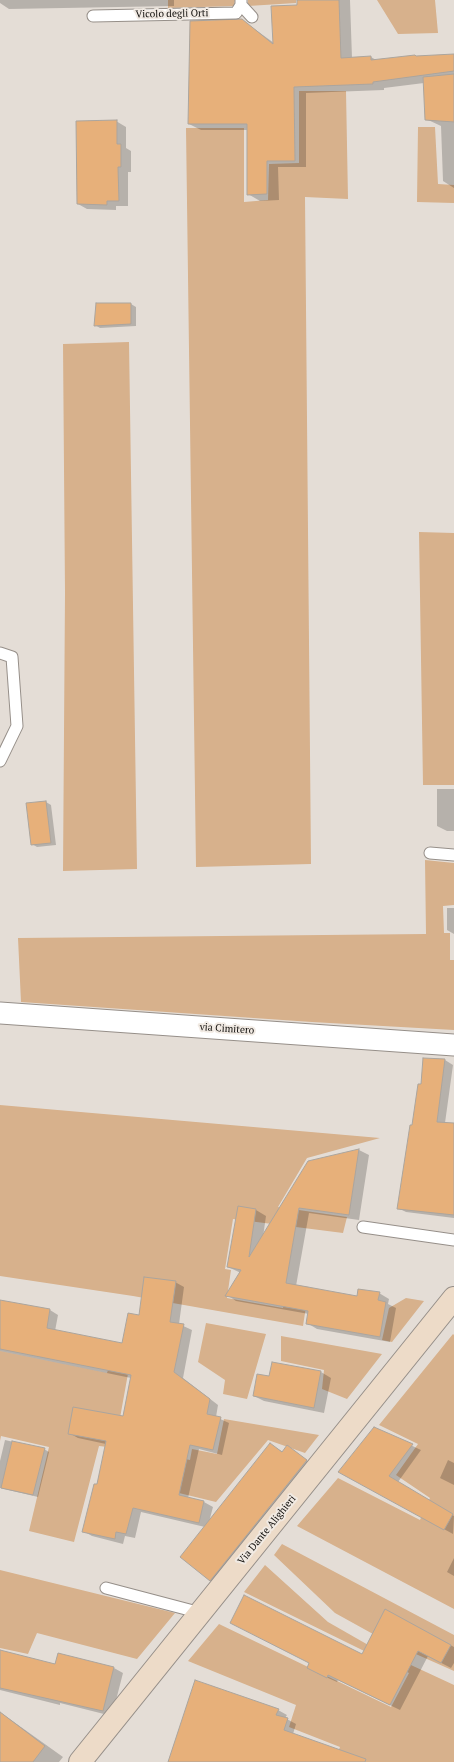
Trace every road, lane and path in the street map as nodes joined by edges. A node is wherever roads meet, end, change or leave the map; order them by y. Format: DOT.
graph roads {
  1 [pos="241,3"];
  2 [pos="93,16"];
  3 [pos="252,17"];
  4 [pos="0,653"];
  5 [pos="0,761"];
  6 [pos="430,853"];
  7 [pos="454,855"];
  8 [pos="0,1013"];
  9 [pos="454,1046"];
  10 [pos="363,1227"];
  11 [pos="454,1240"];
  12 [pos="454,1298"];
  13 [pos="106,1588"];
  14 [pos="201,1613"];
  15 [pos="80,1762"];
  1 -- 2 [label="lane, Vicolo degli Orti"];
  1 -- 3 [label="lane"];
  4 -- 5 [label="lane"];
  6 -- 7 [label="lane"];
  8 -- 9 [label="street, via Cimitero"];
  10 -- 11 [label="lane"];
  12 -- 14 [label="street, Via Dante Alighieri"];
  13 -- 14 [label="lane"];
  14 -- 15 [label="street, Via Dante Alighieri"];
}
